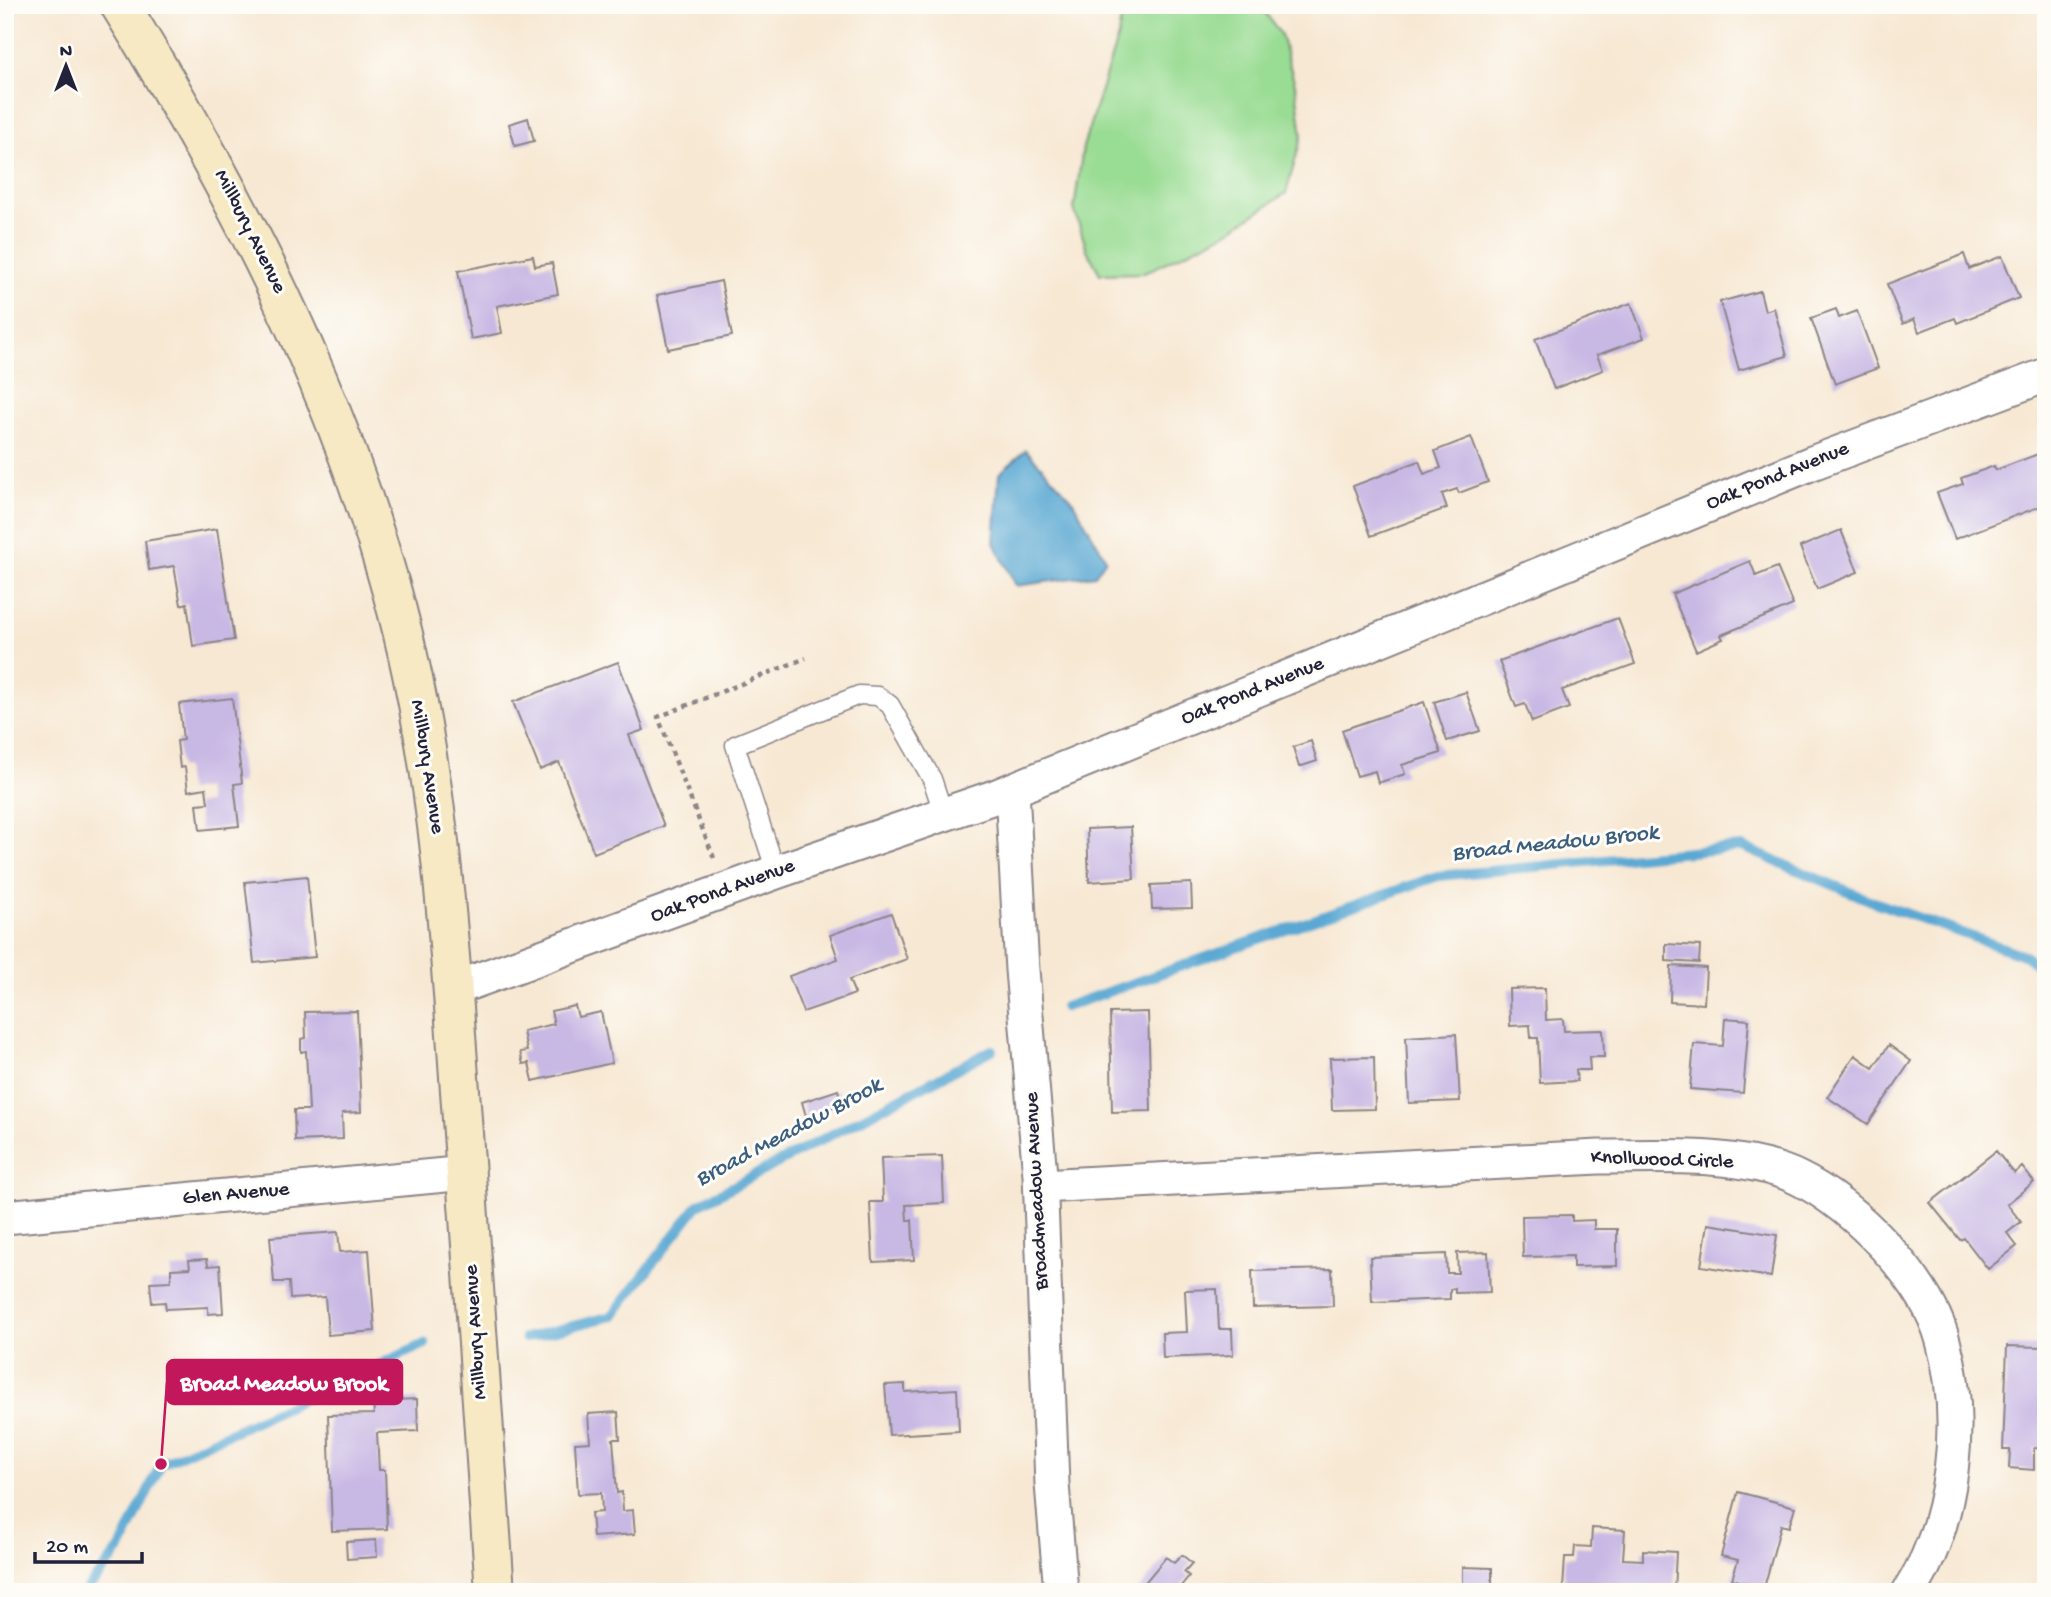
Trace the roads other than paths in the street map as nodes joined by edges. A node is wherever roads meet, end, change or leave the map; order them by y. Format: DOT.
graph roads {
  1 [pos="120,5"];
  2 [pos="2046,375"];
  3 [pos="1012,790"];
  4 [pos="944,815"];
  5 [pos="776,872"];
  6 [pos="453,989"];
  7 [pos="466,1173"];
  8 [pos="1041,1186"];
  9 [pos="5,1217"];
  10 [pos="495,1592"];
  11 [pos="1060,1592"];
  12 [pos="1909,1592"];
  1 -- 6 [label="main road, Millbury Avenue"];
  2 -- 3 [label="street, Oak Pond Avenue"];
  3 -- 4 [label="street, Oak Pond Avenue"];
  3 -- 8 [label="street, Broadmeadow Avenue"];
  4 -- 5 [label="street, Oak Pond Avenue"];
  4 -- 5 [label="lane"];
  5 -- 6 [label="street, Oak Pond Avenue"];
  6 -- 7 [label="main road, Millbury Avenue"];
  7 -- 9 [label="street, Glen Avenue"];
  7 -- 10 [label="main road, Millbury Avenue"];
  8 -- 11 [label="street, Broadmeadow Avenue"];
  8 -- 12 [label="street, Knollwood Circle"];
}
